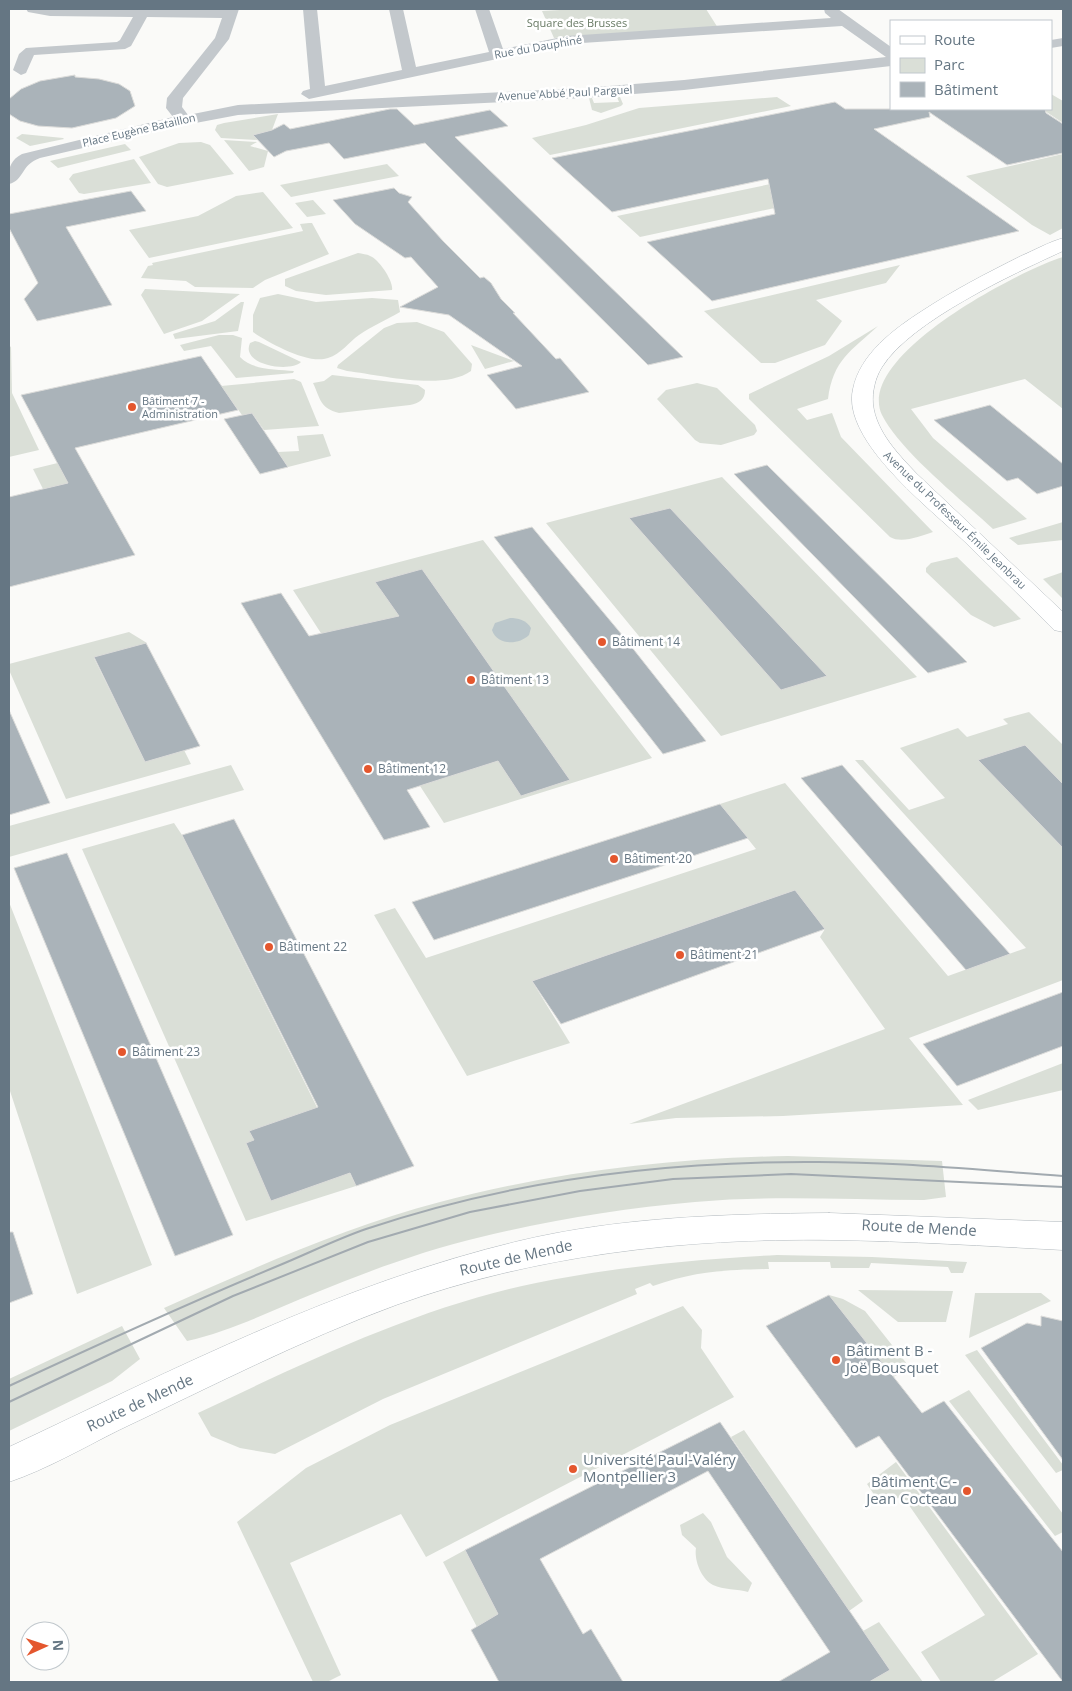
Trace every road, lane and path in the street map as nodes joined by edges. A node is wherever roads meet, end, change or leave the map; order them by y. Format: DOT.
graph roads {
  1 [pos="33,9"];
  2 [pos="310,9"];
  3 [pos="396,9"];
  4 [pos="482,9"];
  5 [pos="828,9"];
  6 [pos="231,11"];
  7 [pos="142,14"];
  8 [pos="845,21"];
  9 [pos="500,53"];
  10 [pos="890,53"];
  11 [pos="890,61"];
  12 [pos="20,70"];
  13 [pos="413,72"];
  14 [pos="318,91"];
  15 [pos="302,106"];
  16 [pos="238,110"];
  17 [pos="184,120"];
  18 [pos="11,166"];
  19 [pos="1063,244"];
  20 [pos="1063,625"];
  21 [pos="1063,1236"];
  22 [pos="9,1465"];
  1 -- 7 [label="street"];
  2 -- 14 [label="street"];
  3 -- 13 [label="street"];
  4 -- 9 [label="street"];
  5 -- 8 [label="street"];
  6 -- 7 [label="street"];
  6 -- 17 [label="street"];
  7 -- 12 [label="street"];
  8 -- 9 [label="street, Rue du Dauphiné"];
  8 -- 10 [label="street"];
  9 -- 13 [label="street, Rue du Dauphiné"];
  11 -- 15 [label="street, Avenue Abbé Paul Parguel"];
  13 -- 14 [label="street, Rue du Dauphiné"];
  14 -- 15 [label="street"];
  15 -- 16 [label="street, Avenue Abbé Paul Parguel"];
  16 -- 17 [label="street, Place Eugène Bataillon"];
  17 -- 18 [label="street, Place Eugène Bataillon"];
  19 -- 20 [label="street, Avenue du Professeur Émile Jeanbrau"];
  21 -- 22 [label="street, Route de Mende"];
}
